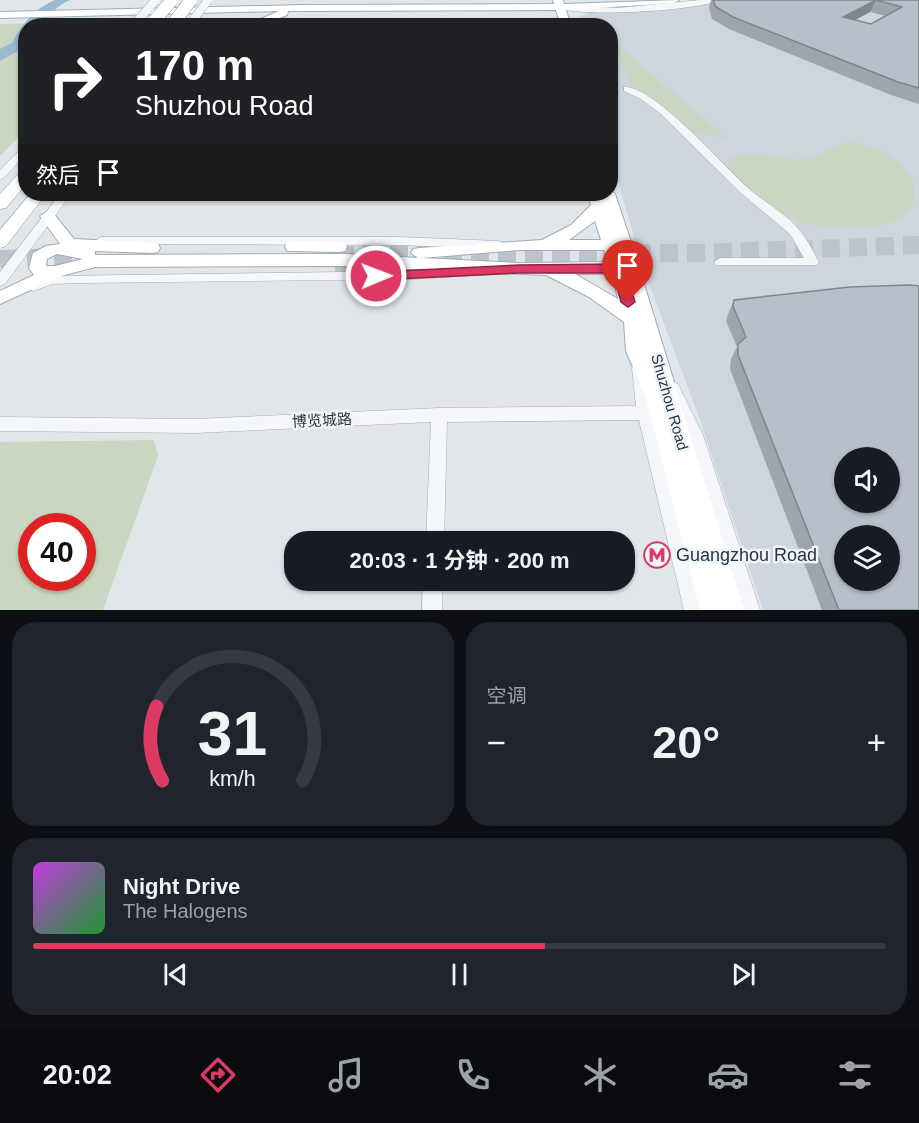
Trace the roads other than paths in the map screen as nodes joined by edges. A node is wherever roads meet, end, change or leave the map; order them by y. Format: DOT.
graph roads {
  1 [pos="172,0"];
  2 [pos="191,0"];
  3 [pos="208,0"];
  4 [pos="634,0"];
  5 [pos="674,0"];
  6 [pos="715,0"];
  7 [pos="107,1"];
  8 [pos="155,1"];
  9 [pos="246,1"];
  10 [pos="555,2"];
  11 [pos="78,3"];
  12 [pos="119,4"];
  13 [pos="294,4"];
  14 [pos="379,5"];
  15 [pos="53,6"];
  16 [pos="0,8"];
  17 [pos="231,14"];
  18 [pos="0,15"];
  19 [pos="106,17"];
  20 [pos="72,18"];
  21 [pos="98,18"];
  22 [pos="140,18"];
  23 [pos="157,18"];
  24 [pos="177,18"];
  25 [pos="195,18"];
  26 [pos="240,18"];
  27 [pos="265,18"];
  28 [pos="554,18"];
  29 [pos="562,18"];
  30 [pos="0,20"];
  31 [pos="18,20"];
  32 [pos="627,89"];
  33 [pos="18,156"];
  34 [pos="0,176"];
  35 [pos="18,183"];
  36 [pos="32,201"];
  37 [pos="60,201"];
  38 [pos="600,201"];
  39 [pos="602,201"];
  40 [pos="0,204"];
  41 [pos="48,216"];
  42 [pos="63,236"];
  43 [pos="1,240"];
  44 [pos="519,245"];
  45 [pos="617,245"];
  46 [pos="543,246"];
  47 [pos="339,247"];
  48 [pos="88,253"];
  49 [pos="720,262"];
  50 [pos="625,268"];
  51 [pos="335,269"];
  52 [pos="518,269"];
  53 [pos="546,269"];
  54 [pos="55,272"];
  55 [pos="0,281"];
  56 [pos="19,289"];
  57 [pos="0,298"];
  58 [pos="633,319"];
  59 [pos="646,350"];
  60 [pos="645,413"];
  61 [pos="440,415"];
  62 [pos="0,424"];
  63 [pos="435,531"];
  64 [pos="433,591"];
  65 [pos="432,610"];
  66 [pos="694,610"];
  67 [pos="713,610"];
  68 [pos="731,610"];
  69 [pos="750,610"];
  1 -- 23 [label="highway, bridge"];
  2 -- 24 [label="highway, bridge"];
  3 -- 25 [label="street, bridge"];
  4 -- 10 [label="main road"];
  5 -- 10 [label="main road"];
  6 -- 10 [label="street"];
  7 -- 12 [label="main road"];
  8 -- 22 [label="street, bridge"];
  9 -- 12 [label="main road"];
  9 -- 13 [label="main road"];
  10 -- 14 [label="main road"];
  10 -- 28 [label="main road"];
  10 -- 29 [label="main road"];
  11 -- 15 [label="main road"];
  12 -- 15 [label="main road"];
  13 -- 14 [label="main road"];
  13 -- 17 [label="main road"];
  13 -- 27 [label="main road"];
  14 -- 16 [label="main road"];
  14 -- 18 [label="main road"];
  15 -- 16 [label="main road"];
  17 -- 19 [label="main road"];
  17 -- 26 [label="main road"];
  19 -- 20 [label="main road"];
  19 -- 21 [label="main road"];
  30 -- 31 [label="main road"];
  32 -- 49 [label="street"];
  33 -- 34 [label="street"];
  35 -- 40 [label="highway"];
  36 -- 43 [label="highway"];
  37 -- 41 [label="street"];
  38 -- 46 [label="main road"];
  39 -- 45 [label="main road, Shuzhou Road"];
  41 -- 42 [label="main road"];
  41 -- 55 [label="street"];
  42 -- 44 [label="street"];
  42 -- 47 [label="main road"];
  42 -- 48 [label="main road"];
  44 -- 46 [label="main road"];
  44 -- 48 [label="main road"];
  45 -- 46 [label="main road"];
  45 -- 50 [label="main road, Shuzhou Road"];
  48 -- 54 [label="main road"];
  50 -- 53 [label="main road"];
  50 -- 58 [label="main road, Shuzhou Road"];
  50 -- 59 [label="main road, Shuzhou Road"];
  51 -- 54 [label="main road"];
  52 -- 53 [label="main road"];
  52 -- 54 [label="main road"];
  52 -- 56 [label="street"];
  53 -- 58 [label="main road"];
  54 -- 56 [label="main road"];
  56 -- 57 [label="main road"];
  58 -- 59 [label="main road, Shuzhou Road"];
  59 -- 60 [label="street"];
  59 -- 67 [label="main road, Shuzhou Road"];
  59 -- 68 [label="main road, Shuzhou Road"];
  59 -- 69 [label="street"];
  60 -- 61 [label="street, 博览城路"];
  60 -- 66 [label="street"];
  61 -- 62 [label="street, 博览城路"];
  61 -- 63 [label="street"];
  64 -- 65 [label="street"];
}
